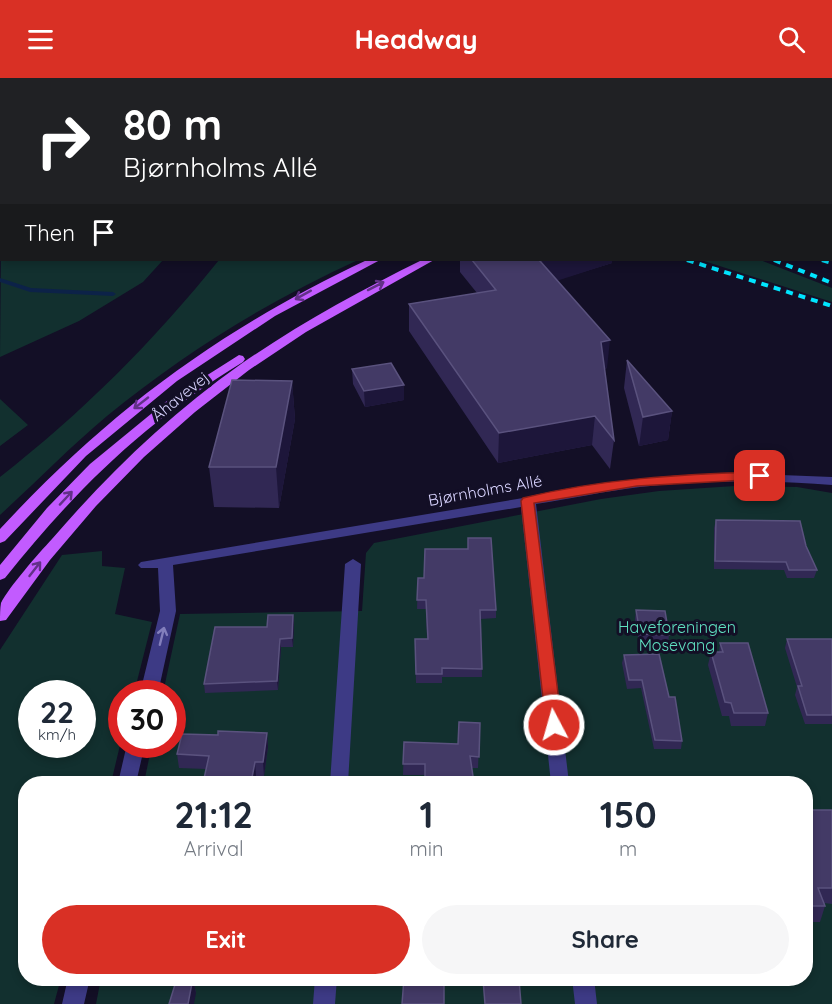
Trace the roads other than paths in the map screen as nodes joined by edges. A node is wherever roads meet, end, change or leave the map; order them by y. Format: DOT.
graph roads {
  1 [pos="373,261"];
  2 [pos="427,261"];
  3 [pos="355,297"];
  4 [pos="832,481"];
  5 [pos="528,501"];
  6 [pos="0,538"];
  7 [pos="165,563"];
  8 [pos="353,564"];
  9 [pos="146,565"];
  10 [pos="0,574"];
  11 [pos="0,616"];
  12 [pos="152,680"];
  13 [pos="133,758"];
  14 [pos="129,776"];
  15 [pos="339,776"];
  16 [pos="559,776"];
  17 [pos="78,986"];
  18 [pos="325,986"];
  19 [pos="584,986"];
  20 [pos="73,1004"];
  21 [pos="324,1004"];
  22 [pos="586,1004"];
  1 -- 6 [label="main road, Åhavevej, one-way"];
  3 -- 2 [label="main road, Åhavevej, one-way"];
  10 -- 3 [label="main road, one-way"];
  11 -- 3 [label="main road, Åhavevej, one-way"];
  4 -- 5 [label="street, Bjørnholms Allé"];
  5 -- 7 [label="street, Bjørnholms Allé"];
  5 -- 16 [label="street"];
  7 -- 9 [label="street, Bjørnholms Allé"];
  12 -- 7 [label="street, one-way"];
  8 -- 15 [label="street"];
  13 -- 14 [label="street"];
  17 -- 20 [label="street"];
  18 -- 21 [label="street"];
  19 -- 22 [label="street"];
}
